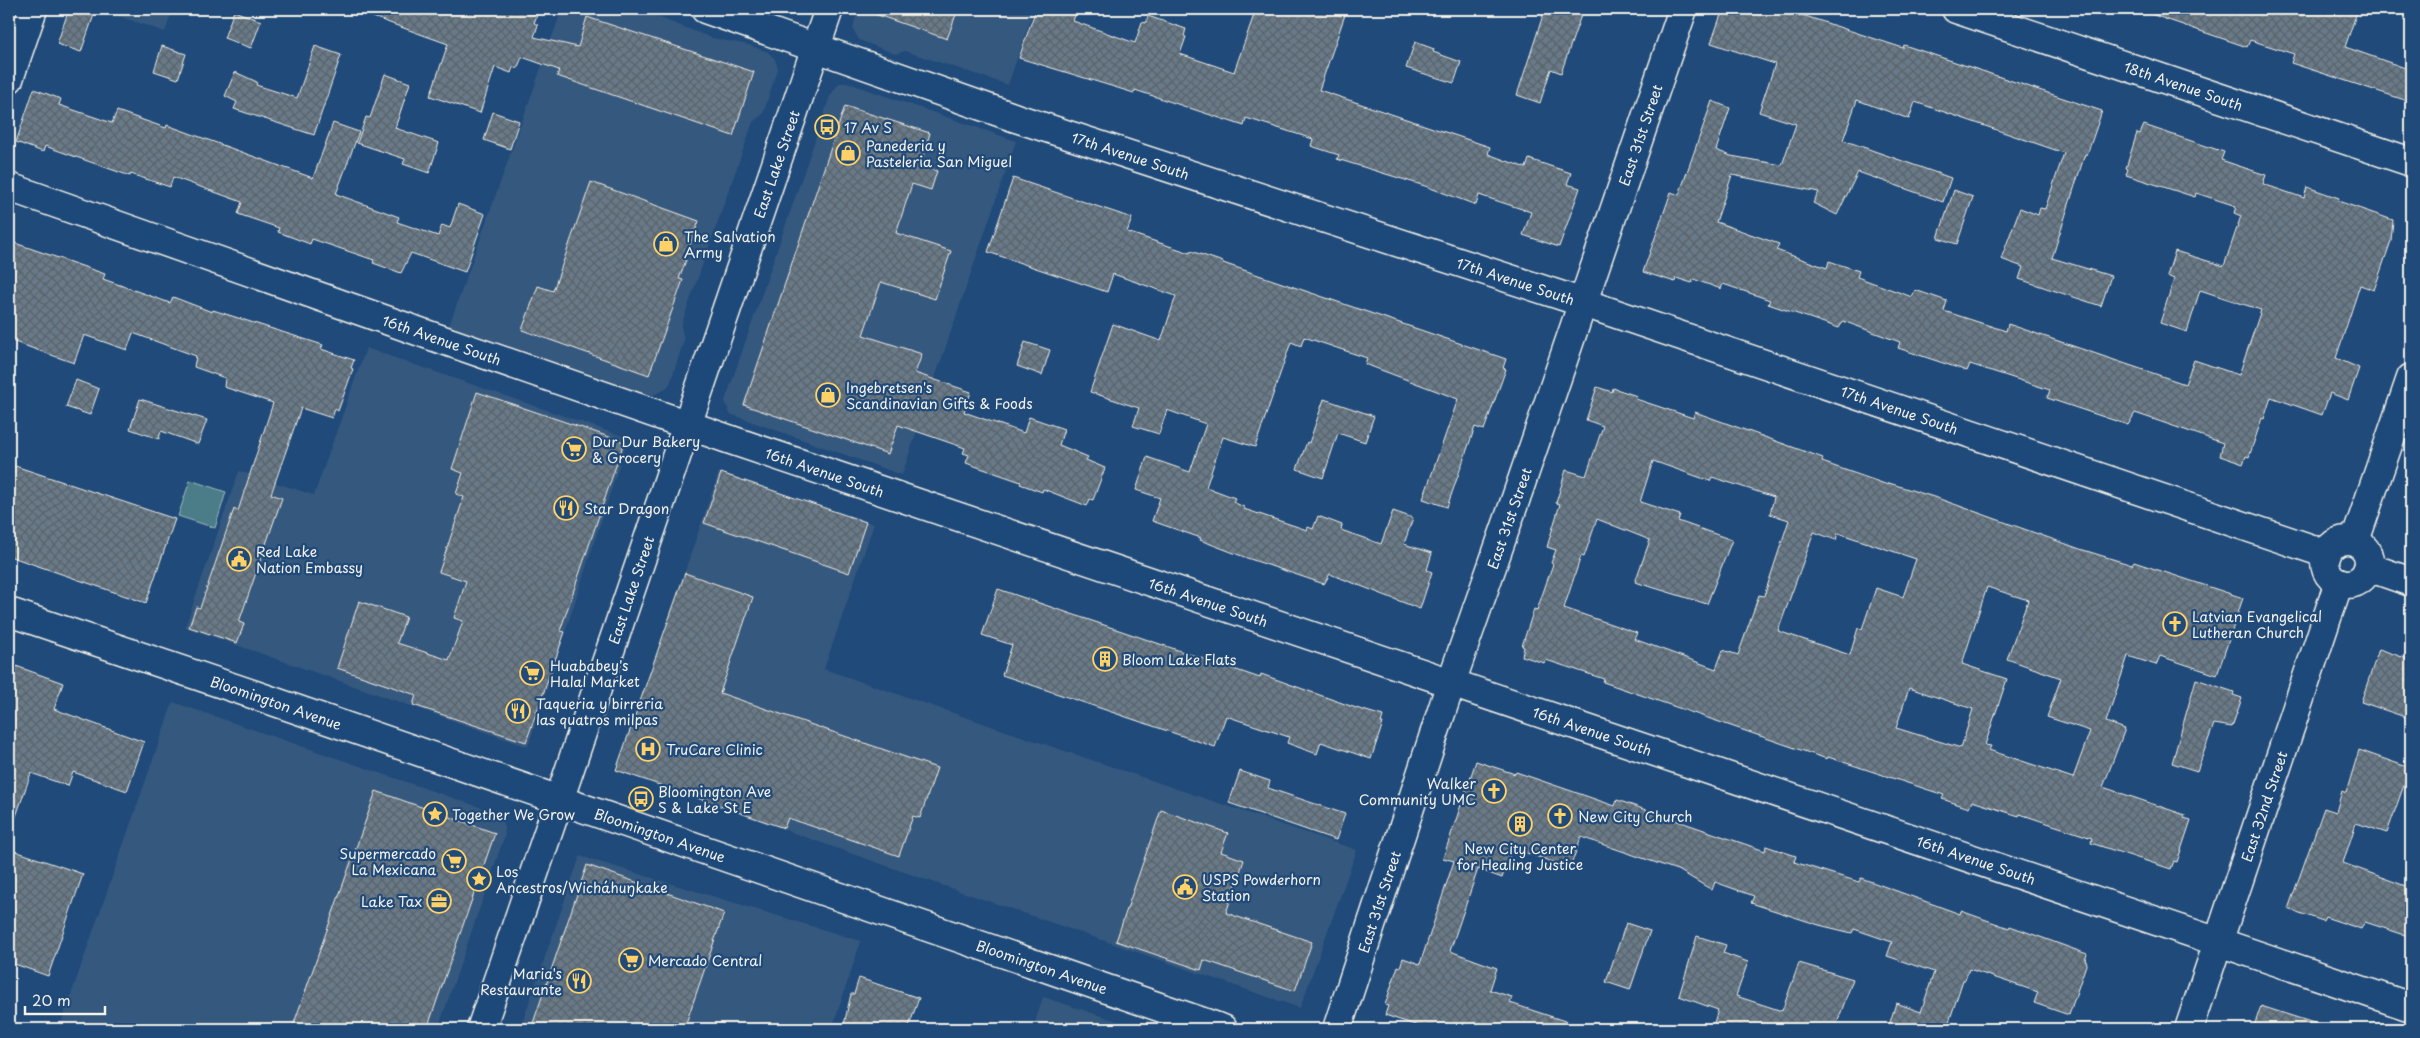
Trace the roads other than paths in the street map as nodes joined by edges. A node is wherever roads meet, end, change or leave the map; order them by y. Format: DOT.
graph roads {
  1 [pos="33,9"];
  2 [pos="705,9"];
  3 [pos="829,9"];
  4 [pos="1683,9"];
  5 [pos="1956,9"];
  6 [pos="816,47"];
  7 [pos="9,79"];
  8 [pos="2411,162"];
  9 [pos="9,187"];
  10 [pos="1581,302"];
  11 [pos="2411,378"];
  12 [pos="686,424"];
  13 [pos="2354,541"];
  14 [pos="2327,554"];
  15 [pos="2368,567"];
  16 [pos="2339,582"];
  17 [pos="2411,582"];
  18 [pos="9,612"];
  19 [pos="1450,683"];
  20 [pos="558,801"];
  21 [pos="2219,941"];
  22 [pos="2411,1007"];
  23 [pos="481,1029"];
  24 [pos="1224,1029"];
  25 [pos="1338,1029"];
  26 [pos="2189,1029"];
  1 -- 7 [label="street"];
  2 -- 6 [label="street, 17th Avenue South"];
  3 -- 6 [label="street, East Lake Street"];
  4 -- 10 [label="street, East 31st Street"];
  5 -- 8 [label="street, 18th Avenue South"];
  6 -- 10 [label="street, 17th Avenue South"];
  6 -- 12 [label="street, East Lake Street"];
  9 -- 12 [label="street, 16th Avenue South"];
  10 -- 14 [label="street, 17th Avenue South"];
  10 -- 19 [label="street, East 31st Street"];
  11 -- 13 [label="street"];
  12 -- 19 [label="street, 16th Avenue South"];
  12 -- 20 [label="street, East Lake Street"];
  13 -- 14 [label="street"];
  13 -- 15 [label="street"];
  14 -- 16 [label="street"];
  15 -- 16 [label="street"];
  15 -- 17 [label="street"];
  16 -- 21 [label="street, East 32nd Street"];
  18 -- 20 [label="street, Bloomington Avenue"];
  19 -- 21 [label="street, 16th Avenue South"];
  19 -- 25 [label="street, East 31st Street"];
  20 -- 23 [label="street, East Lake Street"];
  20 -- 24 [label="street, Bloomington Avenue"];
  21 -- 22 [label="street, 16th Avenue South"];
  21 -- 26 [label="street, East 32nd Street"];
}
